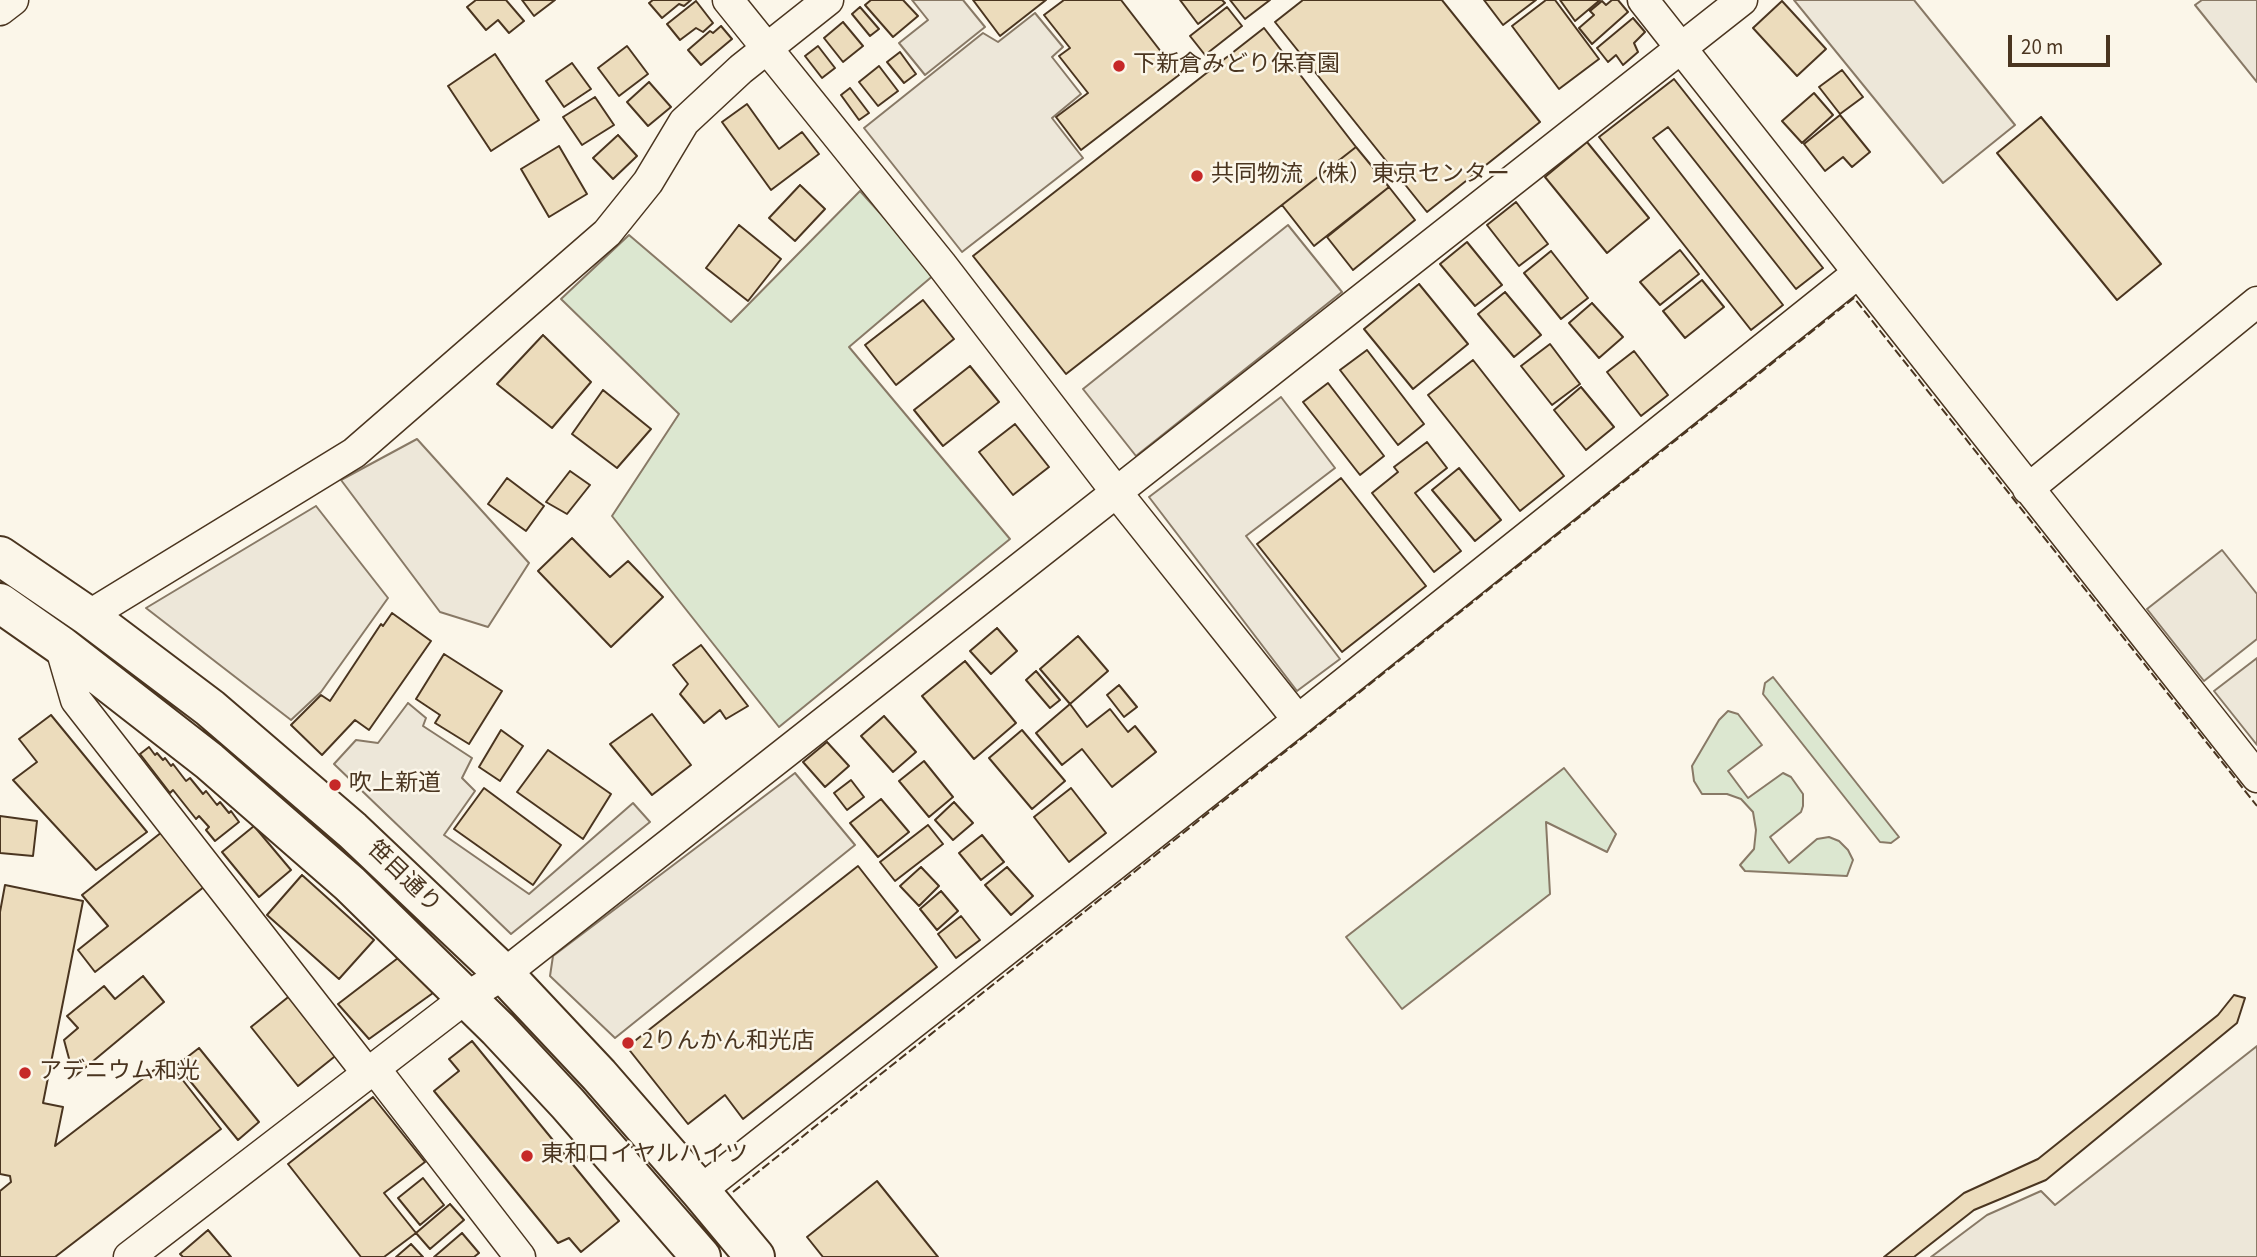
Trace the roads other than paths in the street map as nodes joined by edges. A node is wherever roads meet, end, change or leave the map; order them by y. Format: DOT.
graph roads {
  1 [pos="13,0"];
  2 [pos="728,0"];
  3 [pos="828,0"];
  4 [pos="1643,0"];
  5 [pos="1742,0"];
  6 [pos="0,10"];
  7 [pos="1681,48"];
  8 [pos="767,50"];
  9 [pos="1858,273"];
  10 [pos="2257,302"];
  11 [pos="2028,489"];
  12 [pos="1117,494"];
  13 [pos="0,556"];
  14 [pos="0,603"];
  15 [pos="88,616"];
  16 [pos="60,645"];
  17 [pos="1298,720"];
  18 [pos="2257,777"];
  19 [pos="504,974"];
  20 [pos="467,997"];
  21 [pos="371,1071"];
  22 [pos="700,1191"];
  23 [pos="130,1257"];
  24 [pos="520,1257"];
  25 [pos="701,1257"];
  26 [pos="755,1257"];
  1 -- 6 [label="street"];
  2 -- 8 [label="street"];
  3 -- 8 [label="street"];
  4 -- 7 [label="street"];
  5 -- 7 [label="street"];
  7 -- 9 [label="street"];
  7 -- 12 [label="street"];
  8 -- 12 [label="street"];
  8 -- 15 [label="street"];
  9 -- 11 [label="street"];
  9 -- 17 [label="street"];
  10 -- 11 [label="street"];
  11 -- 18 [label="street"];
  12 -- 17 [label="street"];
  12 -- 19 [label="street"];
  13 -- 15 [label="main road, 笹目通り"];
  14 -- 16 [label="main road, 笹目通り"];
  15 -- 19 [label="main road, 笹目通り"];
  16 -- 20 [label="main road, 笹目通り"];
  16 -- 21 [label="street"];
  17 -- 22 [label="street"];
  19 -- 20 [label="street"];
  19 -- 22 [label="main road, 笹目通り"];
  20 -- 21 [label="street"];
  20 -- 25 [label="main road, 笹目通り"];
  21 -- 23 [label="street"];
  21 -- 24 [label="street"];
  22 -- 26 [label="main road, 笹目通り"];
}
